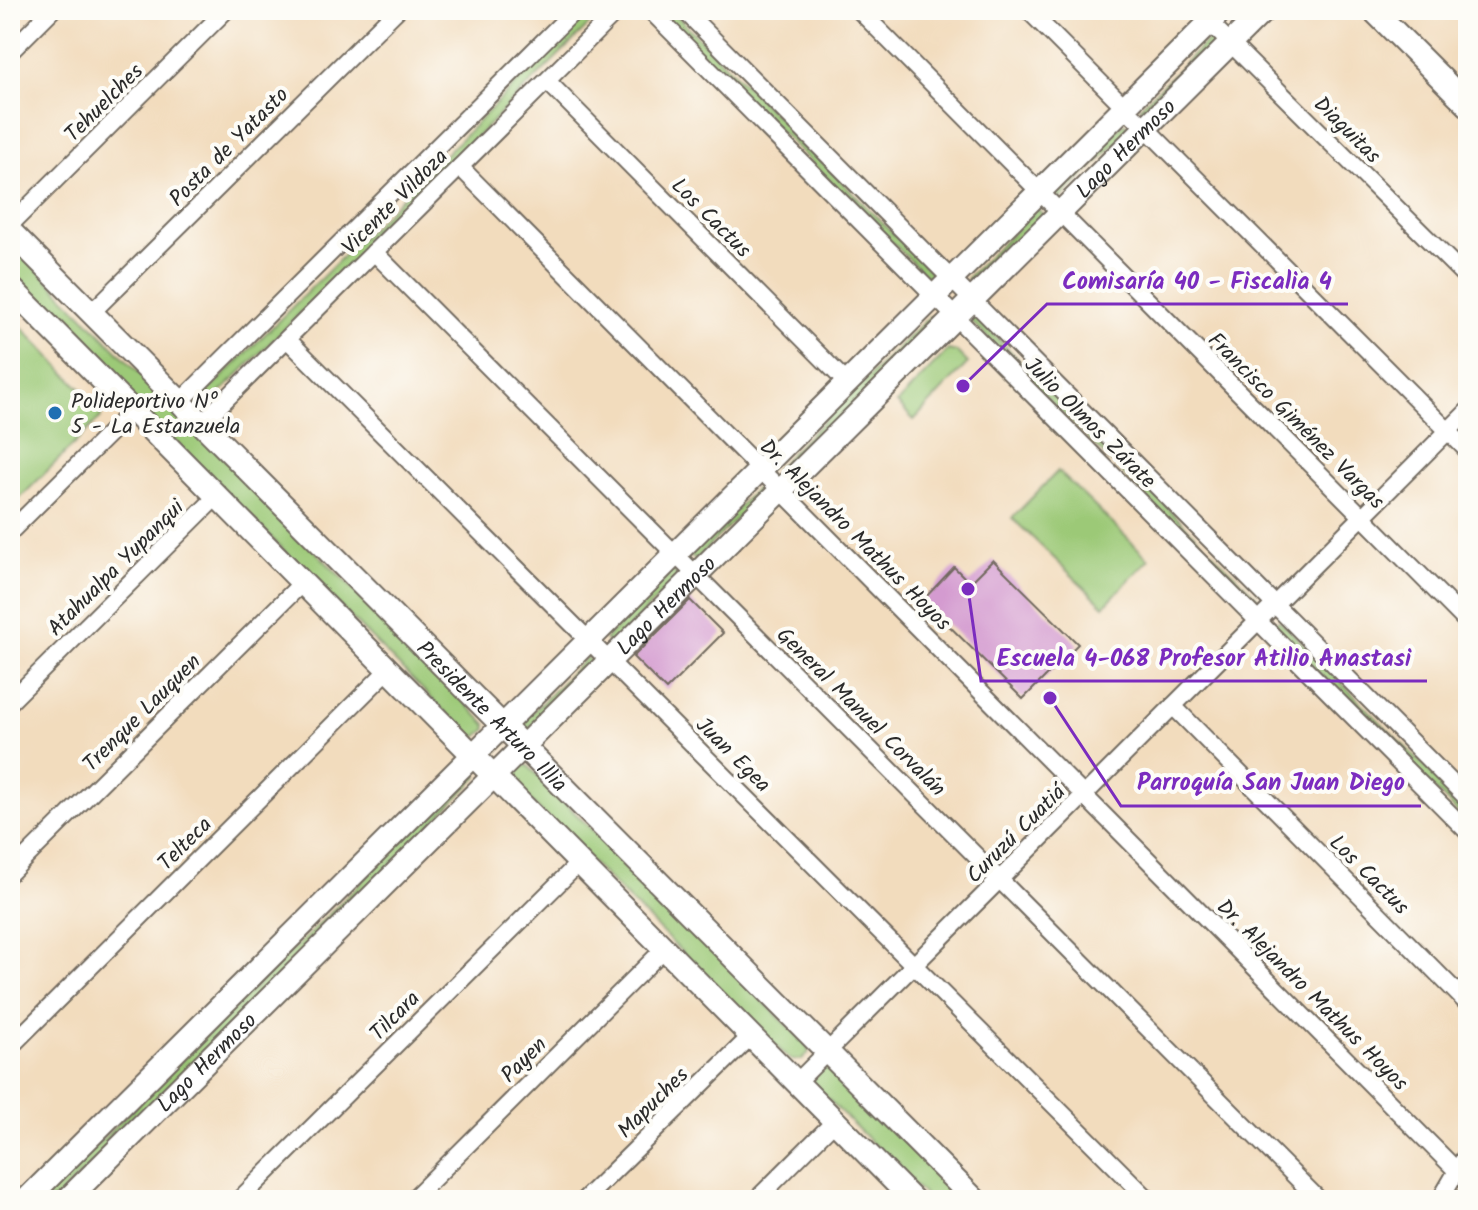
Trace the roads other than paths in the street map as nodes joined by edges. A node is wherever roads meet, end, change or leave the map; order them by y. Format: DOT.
graph roads {
  1 [pos="52,10"];
  2 [pos="226,10"];
  3 [pos="397,10"];
  4 [pos="575,10"];
  5 [pos="618,10"];
  6 [pos="650,10"];
  7 [pos="684,10"];
  8 [pos="859,10"];
  9 [pos="1028,10"];
  10 [pos="1264,10"];
  11 [pos="1373,10"];
  12 [pos="1209,14"];
  13 [pos="1231,44"];
  14 [pos="10,52"];
  15 [pos="547,81"];
  16 [pos="1468,105"];
  17 [pos="1124,107"];
  18 [pos="1146,128"];
  19 [pos="460,167"];
  20 [pos="1039,192"];
  21 [pos="1060,213"];
  22 [pos="10,228"];
  23 [pos="374,252"];
  24 [pos="951,279"];
  25 [pos="1468,279"];
  26 [pos="10,287"];
  27 [pos="935,296"];
  28 [pos="972,300"];
  29 [pos="91,313"];
  30 [pos="955,317"];
  31 [pos="287,339"];
  32 [pos="847,383"];
  33 [pos="180,402"];
  34 [pos="132,411"];
  35 [pos="1468,411"];
  36 [pos="201,424"];
  37 [pos="1448,431"];
  38 [pos="1468,451"];
  39 [pos="760,469"];
  40 [pos="780,489"];
  41 [pos="217,496"];
  42 [pos="1362,517"];
  43 [pos="10,532"];
  44 [pos="675,554"];
  45 [pos="696,574"];
  46 [pos="303,582"];
  47 [pos="1275,604"];
  48 [pos="1258,621"];
  49 [pos="1468,623"];
  50 [pos="589,640"];
  51 [pos="609,660"];
  52 [pos="389,669"];
  53 [pos="10,702"];
  54 [pos="1173,706"];
  55 [pos="503,726"];
  56 [pos="523,747"];
  57 [pos="474,755"];
  58 [pos="494,776"];
  59 [pos="1084,795"];
  60 [pos="1468,799"];
  61 [pos="1468,832"];
  62 [pos="580,862"];
  63 [pos="10,873"];
  64 [pos="999,879"];
  65 [pos="665,948"];
  66 [pos="914,965"];
  67 [pos="1468,1004"];
  68 [pos="751,1036"];
  69 [pos="10,1047"];
  70 [pos="827,1052"];
  71 [pos="797,1082"];
  72 [pos="835,1121"];
  73 [pos="1468,1152"];
  74 [pos="1457,1171"];
  75 [pos="26,1200"];
  76 [pos="67,1200"];
  77 [pos="239,1200"];
  78 [pos="412,1200"];
  79 [pos="584,1200"];
  80 [pos="756,1200"];
  81 [pos="913,1200"];
  82 [pos="975,1200"];
  83 [pos="1149,1200"];
  84 [pos="1319,1200"];
  85 [pos="1440,1200"];
  1 -- 14 [label="street"];
  2 -- 22 [label="street, Tehuelches"];
  3 -- 29 [label="street, Posta de Yatasto"];
  4 -- 33 [label="street, Vicente Vildoza"];
  5 -- 15 [label="street, Vicente Vildoza"];
  6 -- 27 [label="street, Julio Olmos Zárate"];
  7 -- 24 [label="street, Julio Olmos Zárate"];
  8 -- 20 [label="street, Francisco Giménez Vargas"];
  9 -- 17 [label="street"];
  10 -- 13 [label="street, Lago Hermoso"];
  11 -- 16 [label="street"];
  12 -- 13 [label="street, Diaguitas"];
  12 -- 17 [label="street, Lago Hermoso"];
  13 -- 18 [label="street, Lago Hermoso"];
  13 -- 25 [label="street, Diaguitas"];
  15 -- 19 [label="street, Vicente Vildoza"];
  15 -- 32 [label="street, Los Cactus"];
  17 -- 18 [label="street"];
  17 -- 20 [label="street, Lago Hermoso"];
  18 -- 21 [label="street, Lago Hermoso"];
  18 -- 37 [label="street"];
  19 -- 23 [label="street, Vicente Vildoza"];
  19 -- 39 [label="street, Dr. Alejandro Mathus Hoyos"];
  20 -- 21 [label="street, Francisco Giménez Vargas"];
  20 -- 24 [label="street, Lago Hermoso"];
  21 -- 28 [label="street, Lago Hermoso"];
  21 -- 42 [label="street, Francisco Giménez Vargas"];
  22 -- 29 [label="street, Presidente Arturo Illia"];
  23 -- 31 [label="street, Vicente Vildoza"];
  23 -- 44 [label="street, General Manuel Corvalán"];
  24 -- 27 [label="street, Lago Hermoso"];
  24 -- 28 [label="street, Julio Olmos Zárate"];
  26 -- 34 [label="street, Presidente Arturo Illia"];
  27 -- 30 [label="street, Julio Olmos Zárate"];
  27 -- 32 [label="street, Lago Hermoso"];
  28 -- 30 [label="street, Lago Hermoso"];
  28 -- 47 [label="street, Julio Olmos Zárate"];
  29 -- 33 [label="street, Presidente Arturo Illia"];
  30 -- 40 [label="street, Lago Hermoso"];
  30 -- 48 [label="street, Julio Olmos Zárate"];
  31 -- 36 [label="street, Vicente Vildoza"];
  31 -- 50 [label="street, Juan Egea"];
  32 -- 39 [label="street, Lago Hermoso"];
  33 -- 36 [label="street, Presidente Arturo Illia"];
  34 -- 41 [label="street, Presidente Arturo Illia"];
  34 -- 43 [label="street"];
  35 -- 37 [label="street, Curuzú Cuatiá"];
  36 -- 55 [label="street, Presidente Arturo Illia"];
  37 -- 38 [label="street"];
  37 -- 42 [label="street, Curuzú Cuatiá"];
  39 -- 40 [label="street, Dr. Alejandro Mathus Hoyos"];
  39 -- 44 [label="street, Lago Hermoso"];
  40 -- 45 [label="street, Lago Hermoso"];
  40 -- 59 [label="street, Dr. Alejandro Mathus Hoyos"];
  41 -- 46 [label="street, Presidente Arturo Illia"];
  41 -- 53 [label="street, Atahualpa Yupanqui"];
  42 -- 47 [label="street, Curuzú Cuatiá"];
  42 -- 49 [label="street, Francisco Giménez Vargas"];
  44 -- 45 [label="street, General Manuel Corvalán"];
  44 -- 50 [label="street, Lago Hermoso"];
  45 -- 51 [label="street, Lago Hermoso"];
  45 -- 64 [label="street, General Manuel Corvalán"];
  46 -- 52 [label="street, Presidente Arturo Illia"];
  46 -- 63 [label="street, Trenque Lauquen"];
  47 -- 48 [label="street, Curuzú Cuatiá"];
  47 -- 60 [label="street, Julio Olmos Zárate"];
  48 -- 54 [label="street, Curuzú Cuatiá"];
  48 -- 61 [label="street, Julio Olmos Zárate"];
  50 -- 51 [label="street, Juan Egea"];
  50 -- 55 [label="street, Lago Hermoso"];
  51 -- 56 [label="street, Lago Hermoso"];
  51 -- 66 [label="street, Juan Egea"];
  52 -- 57 [label="street, Presidente Arturo Illia"];
  52 -- 69 [label="street, Telteca"];
  54 -- 59 [label="street, Curuzú Cuatiá"];
  54 -- 67 [label="street, Los Cactus"];
  55 -- 56 [label="street, Presidente Arturo Illia"];
  55 -- 57 [label="street, Lago Hermoso"];
  56 -- 58 [label="street, Lago Hermoso"];
  56 -- 70 [label="street, Presidente Arturo Illia"];
  57 -- 58 [label="street, Presidente Arturo Illia"];
  57 -- 75 [label="street, Lago Hermoso"];
  58 -- 62 [label="street, Presidente Arturo Illia"];
  58 -- 76 [label="street, Lago Hermoso"];
  59 -- 64 [label="street, Curuzú Cuatiá"];
  59 -- 74 [label="street, Dr. Alejandro Mathus Hoyos"];
  62 -- 65 [label="street, Presidente Arturo Illia"];
  62 -- 77 [label="street, Tilcara"];
  64 -- 66 [label="street, Curuzú Cuatiá"];
  64 -- 84 [label="street, General Manuel Corvalán"];
  65 -- 68 [label="street, Presidente Arturo Illia"];
  65 -- 78 [label="street, Payen"];
  66 -- 70 [label="street, Curuzú Cuatiá"];
  66 -- 83 [label="street, Juan Egea"];
  68 -- 71 [label="street, Presidente Arturo Illia"];
  68 -- 79 [label="street, Mapuches"];
  70 -- 71 [label="street, Curuzú Cuatiá"];
  70 -- 82 [label="street, Presidente Arturo Illia"];
  71 -- 72 [label="street, Presidente Arturo Illia"];
  72 -- 80 [label="street"];
  72 -- 81 [label="street, Presidente Arturo Illia"];
  73 -- 74 [label="street"];
  74 -- 85 [label="street"];
}
